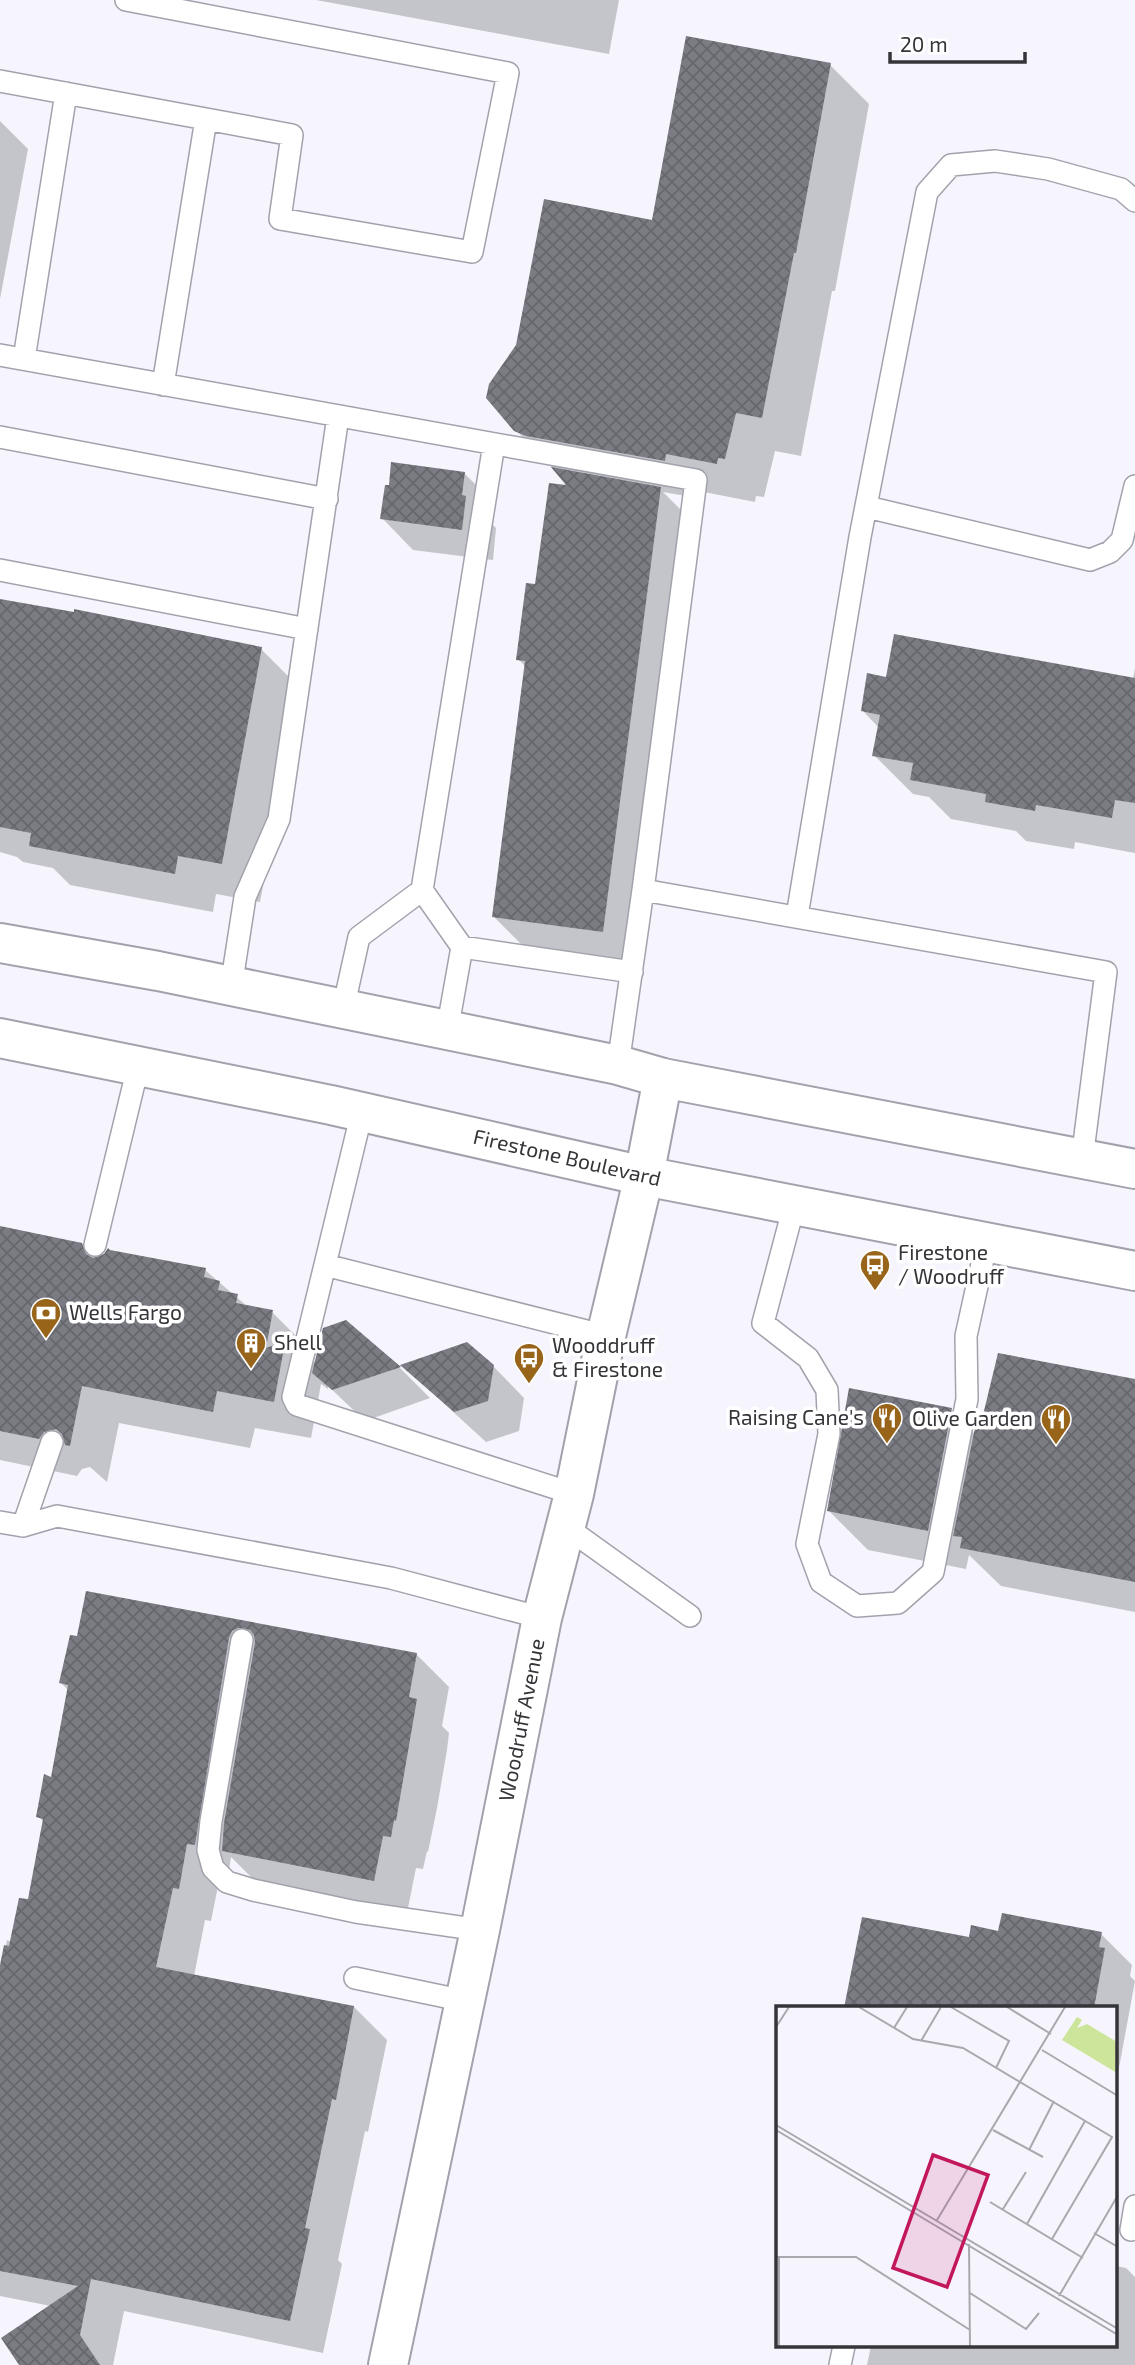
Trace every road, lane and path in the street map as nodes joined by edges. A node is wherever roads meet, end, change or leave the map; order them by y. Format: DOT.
graph roads {
  1 [pos="126,0"];
  2 [pos="0,81"];
  3 [pos="66,93"];
  4 [pos="206,119"];
  5 [pos="1135,201"];
  6 [pos="0,355"];
  7 [pos="24,359"];
  8 [pos="163,385"];
  9 [pos="338,416"];
  10 [pos="0,437"];
  11 [pos="494,444"];
  12 [pos="1135,486"];
  13 [pos="327,499"];
  14 [pos="867,507"];
  15 [pos="0,570"];
  16 [pos="307,629"];
  17 [pos="422,890"];
  18 [pos="643,890"];
  19 [pos="797,916"];
  20 [pos="0,943"];
  21 [pos="462,947"];
  22 [pos="632,972"];
  23 [pos="231,987"];
  24 [pos="343,1009"];
  25 [pos="447,1031"];
  26 [pos="0,1038"];
  27 [pos="618,1066"];
  28 [pos="138,1067"];
  29 [pos="663,1078"];
  30 [pos="362,1112"];
  31 [pos="1082,1159"];
  32 [pos="1135,1169"];
  33 [pos="644,1176"];
  34 [pos="794,1206"];
  35 [pos="987,1241"];
  36 [pos="95,1245"];
  37 [pos="325,1265"];
  38 [pos="1135,1271"];
  39 [pos="606,1336"];
  40 [pos="52,1442"];
  41 [pos="570,1511"];
  42 [pos="0,1522"];
  43 [pos="23,1526"];
  44 [pos="690,1616"];
  45 [pos="542,1618"];
  46 [pos="242,1640"];
  47 [pos="480,1930"];
  48 [pos="355,1978"];
  49 [pos="465,2001"];
  50 [pos="1135,2206"];
  51 [pos="1127,2229"];
  52 [pos="388,2365"];
  1 -- 4 [label="lane"];
  2 -- 3 [label="lane"];
  3 -- 4 [label="lane"];
  3 -- 7 [label="lane"];
  4 -- 8 [label="lane"];
  5 -- 14 [label="lane"];
  6 -- 7 [label="lane"];
  7 -- 8 [label="lane"];
  8 -- 9 [label="lane"];
  9 -- 11 [label="lane"];
  9 -- 13 [label="lane"];
  10 -- 13 [label="lane"];
  11 -- 17 [label="lane"];
  11 -- 18 [label="lane"];
  12 -- 14 [label="lane"];
  13 -- 16 [label="lane"];
  14 -- 19 [label="lane"];
  15 -- 16 [label="lane"];
  16 -- 23 [label="lane"];
  17 -- 21 [label="lane"];
  17 -- 24 [label="lane"];
  18 -- 19 [label="lane"];
  18 -- 22 [label="lane"];
  19 -- 31 [label="lane"];
  20 -- 23 [label="main road"];
  21 -- 22 [label="lane"];
  21 -- 25 [label="lane"];
  22 -- 27 [label="lane"];
  23 -- 24 [label="main road"];
  24 -- 25 [label="main road"];
  25 -- 27 [label="main road"];
  26 -- 28 [label="main road, Firestone Boulevard"];
  27 -- 29 [label="main road"];
  28 -- 30 [label="main road, Firestone Boulevard"];
  28 -- 36 [label="lane"];
  29 -- 31 [label="main road"];
  29 -- 33 [label="main road, Woodruff Avenue"];
  30 -- 33 [label="main road, Firestone Boulevard"];
  30 -- 37 [label="lane"];
  31 -- 32 [label="main road"];
  33 -- 34 [label="main road, Firestone Boulevard"];
  33 -- 39 [label="main road, Woodruff Avenue"];
  34 -- 35 [label="main road, Firestone Boulevard"];
  34 -- 35 [label="lane"];
  35 -- 38 [label="main road, Firestone Boulevard"];
  37 -- 39 [label="lane"];
  37 -- 41 [label="lane"];
  39 -- 41 [label="main road, Woodruff Avenue"];
  40 -- 43 [label="lane"];
  41 -- 44 [label="lane"];
  41 -- 45 [label="main road, Woodruff Avenue"];
  42 -- 43 [label="lane"];
  43 -- 45 [label="lane"];
  45 -- 47 [label="main road, Woodruff Avenue"];
  46 -- 47 [label="lane"];
  47 -- 49 [label="main road, Woodruff Avenue"];
  48 -- 49 [label="lane"];
  49 -- 52 [label="main road, Woodruff Avenue"];
  50 -- 51 [label="lane"];
}
